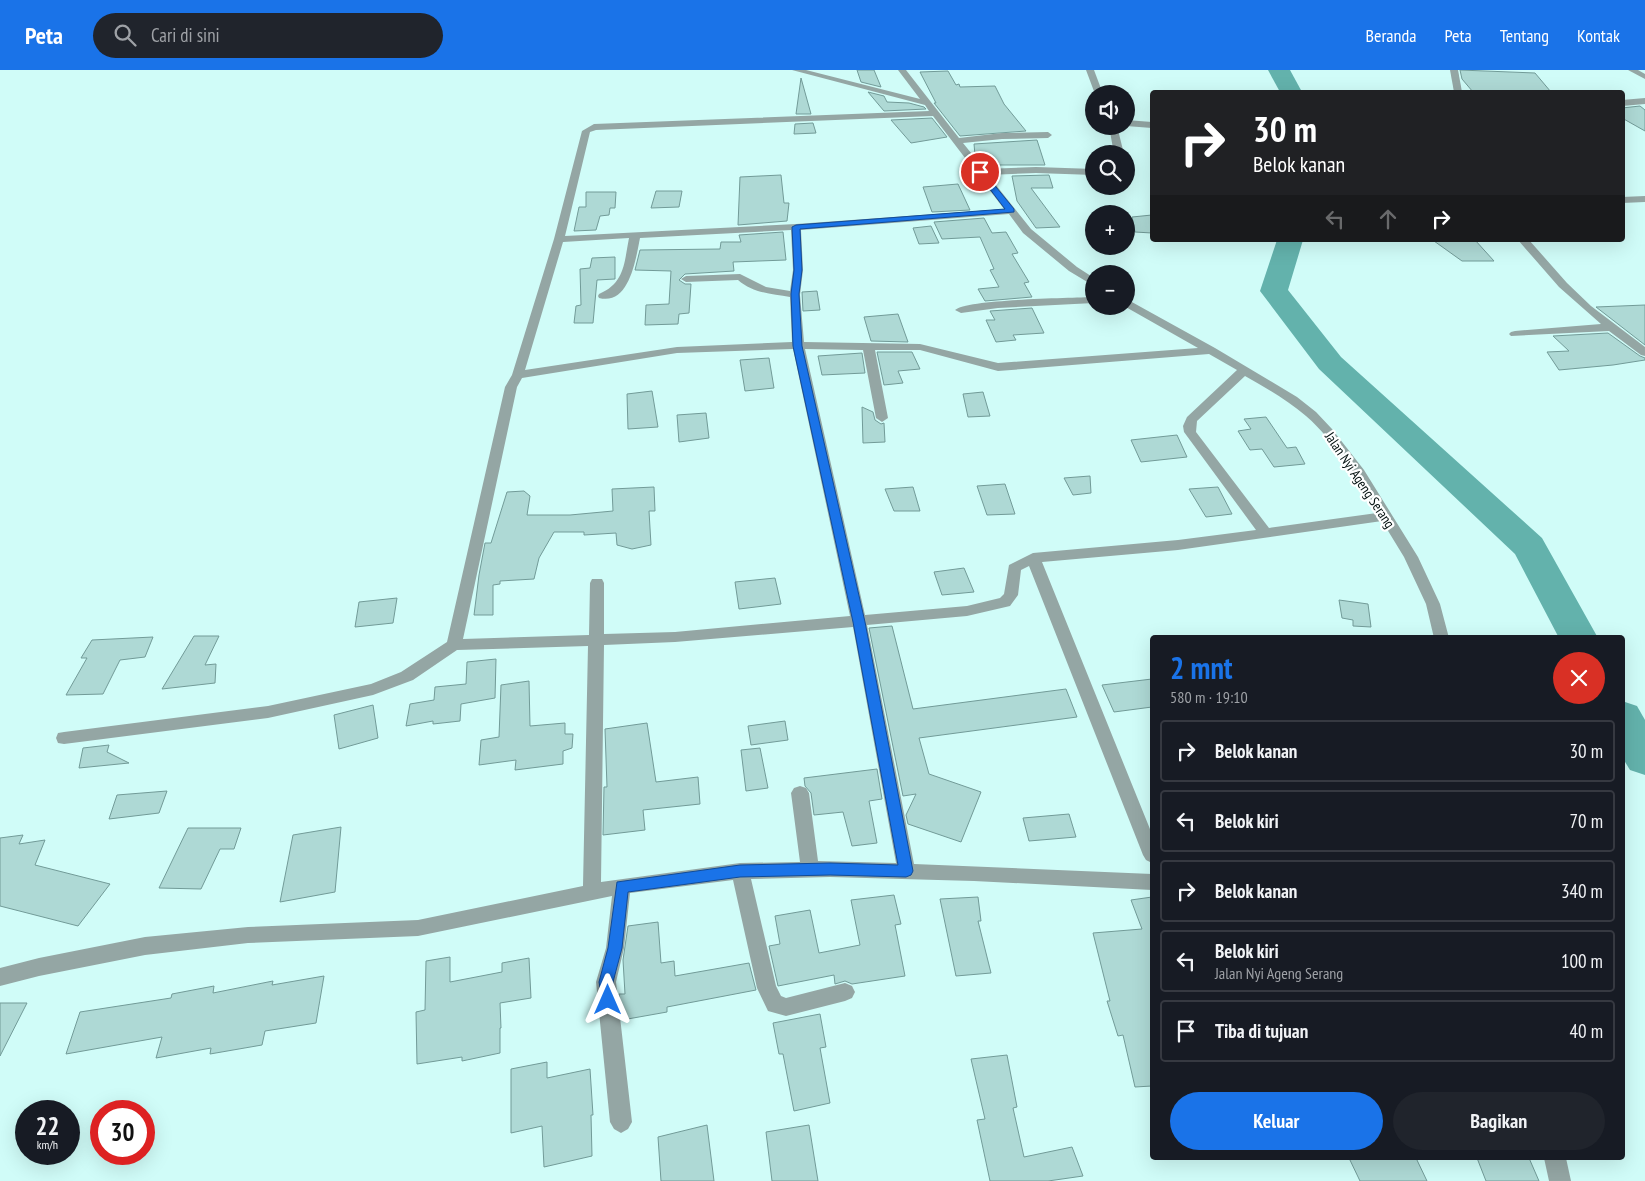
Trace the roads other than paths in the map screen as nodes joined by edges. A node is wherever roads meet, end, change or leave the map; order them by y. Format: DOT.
graph roads {
  1 [pos="796,70"];
  2 [pos="902,70"];
  3 [pos="1090,70"];
  4 [pos="1454,70"];
  5 [pos="1632,70"];
  6 [pos="1645,76"];
  7 [pos="1096,85"];
  8 [pos="1458,90"];
  9 [pos="1645,101"];
  10 [pos="927,103"];
  11 [pos="1625,103"];
  12 [pos="934,113"];
  13 [pos="1135,124"];
  14 [pos="1150,125"];
  15 [pos="1048,135"];
  16 [pos="956,141"];
  17 [pos="980,172"];
  18 [pos="1085,172"];
  19 [pos="1645,199"];
  20 [pos="1625,200"];
  21 [pos="1011,211"];
  22 [pos="796,227"];
  23 [pos="635,236"];
  24 [pos="559,239"];
  25 [pos="1525,242"];
  26 [pos="1085,277"];
  27 [pos="686,279"];
  28 [pos="795,294"];
  29 [pos="603,296"];
  30 [pos="1085,300"];
  31 [pos="1135,308"];
  32 [pos="961,310"];
  33 [pos="1612,327"];
  34 [pos="1515,334"];
  35 [pos="798,346"];
  36 [pos="868,346"];
  37 [pos="1210,350"];
  38 [pos="1645,353"];
  39 [pos="1244,370"];
  40 [pos="518,375"];
  41 [pos="882,418"];
  42 [pos="1387,516"];
  43 [pos="1266,533"];
  44 [pos="1034,558"];
  45 [pos="597,583"];
  46 [pos="859,622"];
  47 [pos="1441,635"];
  48 [pos="596,640"];
  49 [pos="454,645"];
  50 [pos="64,738"];
  51 [pos="800,793"];
  52 [pos="1150,850"];
  53 [pos="810,869"];
  54 [pos="740,871"];
  55 [pos="906,871"];
  56 [pos="1150,882"];
  57 [pos="622,886"];
  58 [pos="592,892"];
  59 [pos="0,977"];
  60 [pos="845,992"];
  61 [pos="621,1122"];
  62 [pos="1555,1160"];
  63 [pos="1560,1181"];
  1 -- 10 [label="street"];
  2 -- 10 [label="street"];
  3 -- 7 [label="street"];
  4 -- 8 [label="street"];
  5 -- 6 [label="street"];
  9 -- 11 [label="street"];
  10 -- 12 [label="street"];
  12 -- 16 [label="street"];
  12 -- 24 [label="street"];
  13 -- 14 [label="street"];
  15 -- 16 [label="street"];
  16 -- 17 [label="street"];
  17 -- 18 [label="street"];
  17 -- 21 [label="street"];
  19 -- 20 [label="street"];
  21 -- 22 [label="street"];
  21 -- 26 [label="street"];
  22 -- 23 [label="street"];
  22 -- 28 [label="street"];
  23 -- 24 [label="street"];
  23 -- 29 [label="street"];
  24 -- 40 [label="street"];
  25 -- 33 [label="street"];
  27 -- 28 [label="street"];
  28 -- 35 [label="street"];
  30 -- 32 [label="street"];
  31 -- 37 [label="street, Jalan Nyi Ageng Serang"];
  33 -- 34 [label="street"];
  33 -- 38 [label="street"];
  35 -- 36 [label="street"];
  35 -- 40 [label="street"];
  35 -- 46 [label="street"];
  36 -- 37 [label="street"];
  36 -- 41 [label="street"];
  37 -- 39 [label="street, Jalan Nyi Ageng Serang"];
  39 -- 42 [label="street, Jalan Nyi Ageng Serang"];
  39 -- 43 [label="street"];
  40 -- 49 [label="street"];
  42 -- 43 [label="street"];
  42 -- 47 [label="street, Jalan Nyi Ageng Serang"];
  43 -- 44 [label="street"];
  44 -- 46 [label="street"];
  44 -- 52 [label="street"];
  45 -- 48 [label="street"];
  46 -- 48 [label="street"];
  46 -- 55 [label="street"];
  48 -- 49 [label="street"];
  48 -- 58 [label="street"];
  49 -- 50 [label="street"];
  51 -- 53 [label="street"];
  53 -- 54 [label="street"];
  53 -- 55 [label="street"];
  54 -- 57 [label="street"];
  54 -- 60 [label="street"];
  55 -- 56 [label="street"];
  57 -- 58 [label="street"];
  57 -- 61 [label="street"];
  58 -- 59 [label="street"];
  62 -- 63 [label="street"];
}
